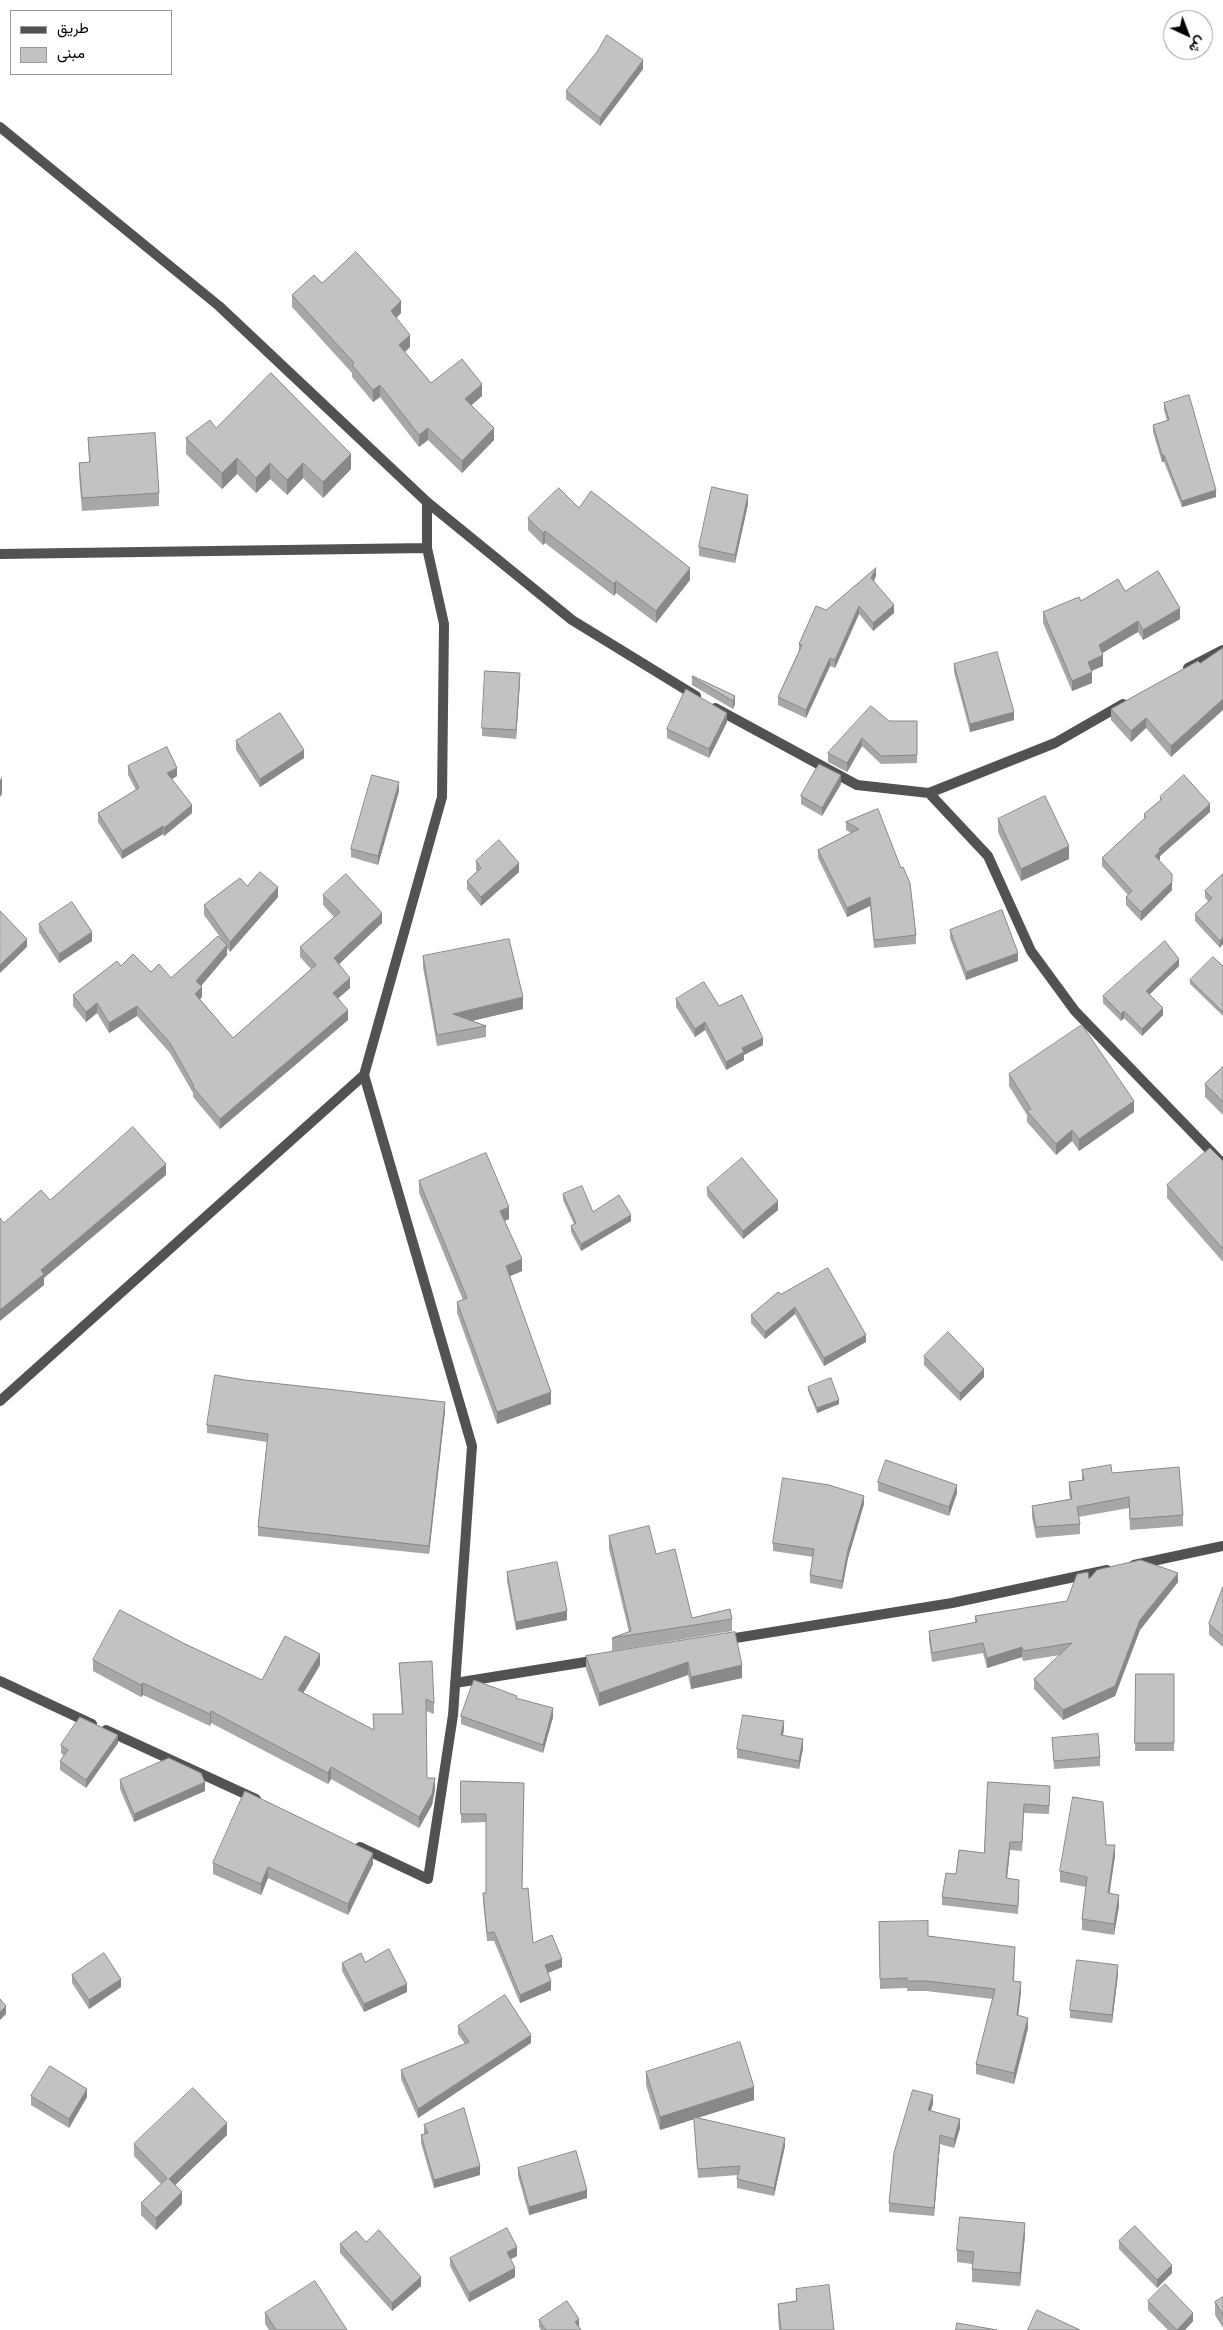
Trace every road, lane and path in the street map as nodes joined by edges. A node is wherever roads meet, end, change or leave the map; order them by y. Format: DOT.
graph roads {
  1 [pos="0,127"];
  2 [pos="427,502"];
  3 [pos="428,548"];
  4 [pos="0,554"];
  5 [pos="1223,650"];
  6 [pos="1180,673"];
  7 [pos="1129,701"];
  8 [pos="929,793"];
  9 [pos="364,1075"];
  10 [pos="1223,1164"];
  11 [pos="0,1401"];
  12 [pos="1223,1546"];
  13 [pos="709,1642"];
  14 [pos="611,1658"];
  15 [pos="0,1682"];
  16 [pos="455,1683"];
  17 [pos="268,1805"];
  18 [pos="348,1842"];
  1 -- 2 [label="street"];
  2 -- 3 [label="street"];
  2 -- 8 [label="street"];
  3 -- 4 [label="street"];
  3 -- 9 [label="street"];
  5 -- 6 [label="street"];
  7 -- 8 [label="street"];
  8 -- 10 [label="street"];
  9 -- 11 [label="street"];
  9 -- 16 [label="street"];
  12 -- 13 [label="street"];
  14 -- 16 [label="street"];
  15 -- 17 [label="street"];
  16 -- 18 [label="street"];
}
